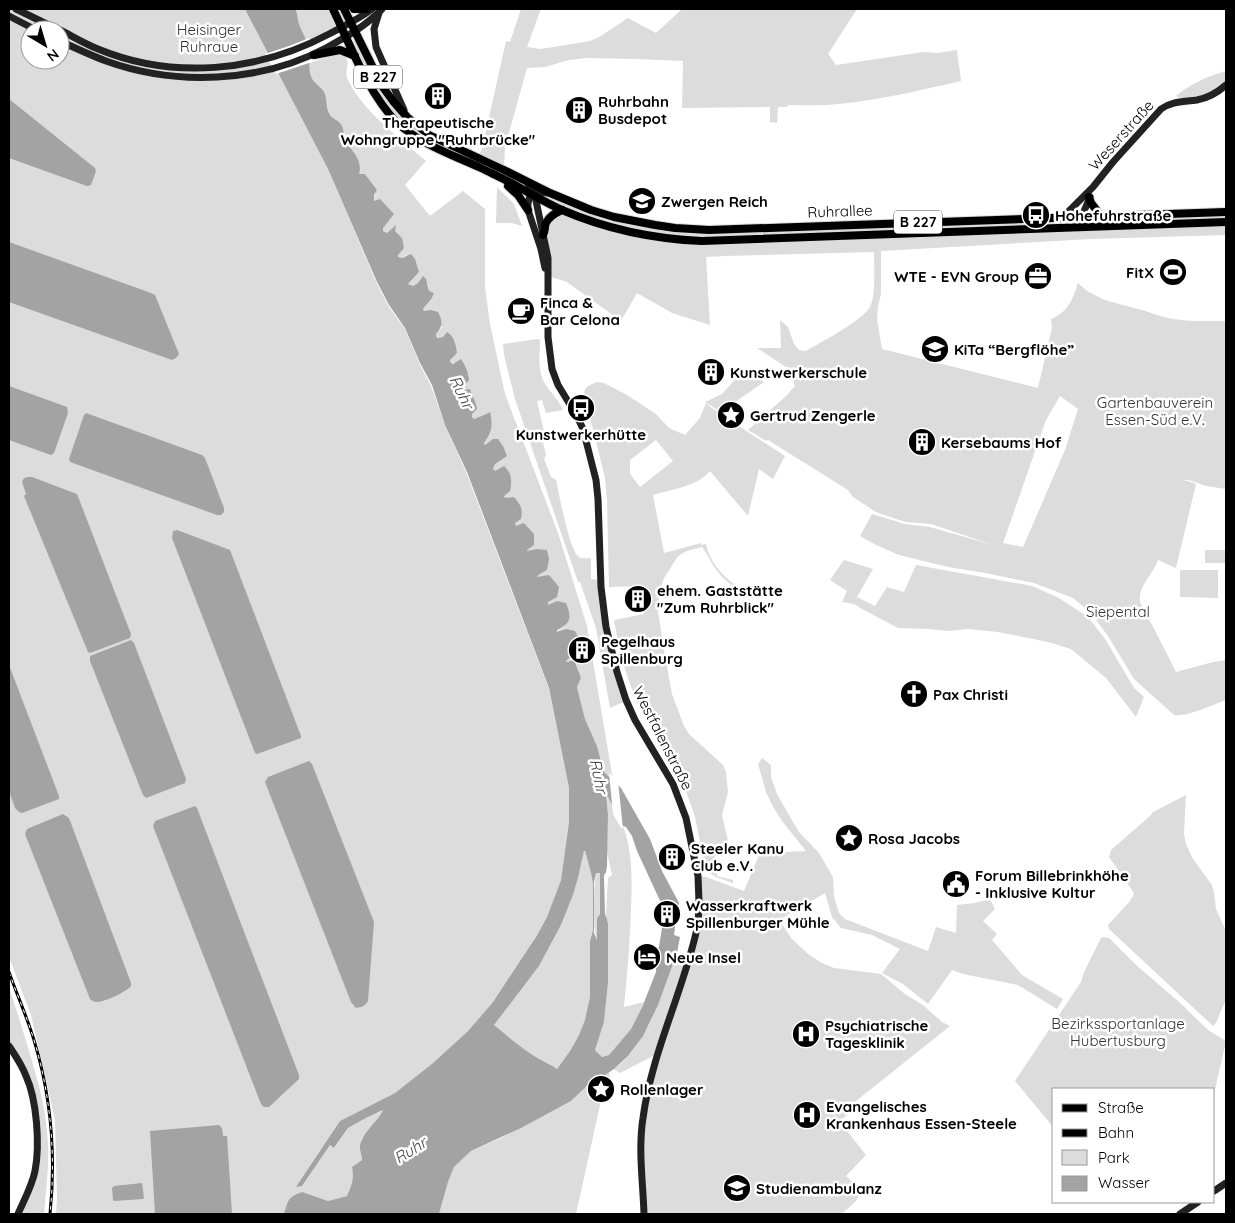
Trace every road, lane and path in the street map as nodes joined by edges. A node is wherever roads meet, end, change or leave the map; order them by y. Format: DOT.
graph roads {
  1 [pos="16,9"];
  2 [pos="333,9"];
  3 [pos="344,9"];
  4 [pos="354,9"];
  5 [pos="367,9"];
  6 [pos="372,9"];
  7 [pos="381,10"];
  8 [pos="39,20"];
  9 [pos="350,23"];
  10 [pos="342,27"];
  11 [pos="355,32"];
  12 [pos="70,35"];
  13 [pos="346,37"];
  14 [pos="70,46"];
  15 [pos="327,50"];
  16 [pos="314,54"];
  17 [pos="355,56"];
  18 [pos="1226,85"];
  19 [pos="407,117"];
  20 [pos="482,164"];
  21 [pos="502,179"];
  22 [pos="526,181"];
  23 [pos="1093,187"];
  24 [pos="550,193"];
  25 [pos="533,195"];
  26 [pos="1089,197"];
  27 [pos="528,210"];
  28 [pos="562,210"];
  29 [pos="1226,212"];
  30 [pos="1082,216"];
  31 [pos="1101,216"];
  32 [pos="1063,217"];
  33 [pos="1226,222"];
  34 [pos="1093,227"];
  35 [pos="1067,228"];
  36 [pos="543,235"];
  37 [pos="548,276"];
  38 [pos="9,1046"];
  39 [pos="1226,1183"];
  40 [pos="1215,1190"];
  41 [pos="1196,1203"];
  42 [pos="18,1214"];
  43 [pos="644,1214"];
  44 [pos="1180,1214"];
  1 -- 8 [label="main road"];
  2 -- 10 [label="main road, B 227"];
  3 -- 9 [label="main road, B 227"];
  4 -- 5 [label="main road"];
  6 -- 9 [label="main road"];
  7 -- 11 [label="main road"];
  7 -- 19 [label="main road"];
  9 -- 10 [label="main road"];
  9 -- 11 [label="main road, B 227"];
  10 -- 12 [label="main road"];
  10 -- 13 [label="main road, B 227"];
  11 -- 13 [label="main road"];
  11 -- 19 [label="main road, B 227"];
  13 -- 15 [label="main road"];
  13 -- 17 [label="main road, B 227"];
  14 -- 16 [label="main road"];
  15 -- 16 [label="main road"];
  15 -- 17 [label="main road"];
  17 -- 20 [label="main road, B 227"];
  18 -- 23 [label="main road, Weserstraße"];
  19 -- 20 [label="main road, B 227"];
  20 -- 21 [label="main road, B 227"];
  20 -- 22 [label="main road, B 227"];
  21 -- 25 [label="main road, B 227"];
  21 -- 27 [label="main road"];
  22 -- 24 [label="main road, Ruhrallee / B 227"];
  22 -- 25 [label="main road, Westfalenstraße"];
  23 -- 26 [label="main road, Weserstraße"];
  23 -- 32 [label="main road, Weserstraße"];
  24 -- 25 [label="main road"];
  24 -- 32 [label="main road, Ruhrallee / B 227"];
  25 -- 27 [label="main road"];
  25 -- 28 [label="main road, Ruhrallee / B 227"];
  25 -- 36 [label="main road, Westfalenstraße"];
  26 -- 30 [label="main road, Weserstraße"];
  26 -- 31 [label="main road"];
  27 -- 37 [label="main road, Westfalenstraße"];
  28 -- 35 [label="main road, Ruhrallee / B 227"];
  28 -- 36 [label="main road"];
  29 -- 31 [label="main road, Ruhrallee / B 227"];
  30 -- 31 [label="main road, Ruhrallee / B 227"];
  30 -- 32 [label="main road, Ruhrallee / B 227"];
  30 -- 35 [label="main road"];
  31 -- 34 [label="main road"];
  33 -- 34 [label="main road, Ruhrallee / B 227"];
  34 -- 35 [label="main road, Ruhrallee / B 227"];
  36 -- 37 [label="main road, Westfalenstraße"];
  37 -- 43 [label="main road, Westfalenstraße"];
  38 -- 42 [label="main road"];
  39 -- 40 [label="main road"];
  41 -- 44 [label="main road"];
}
